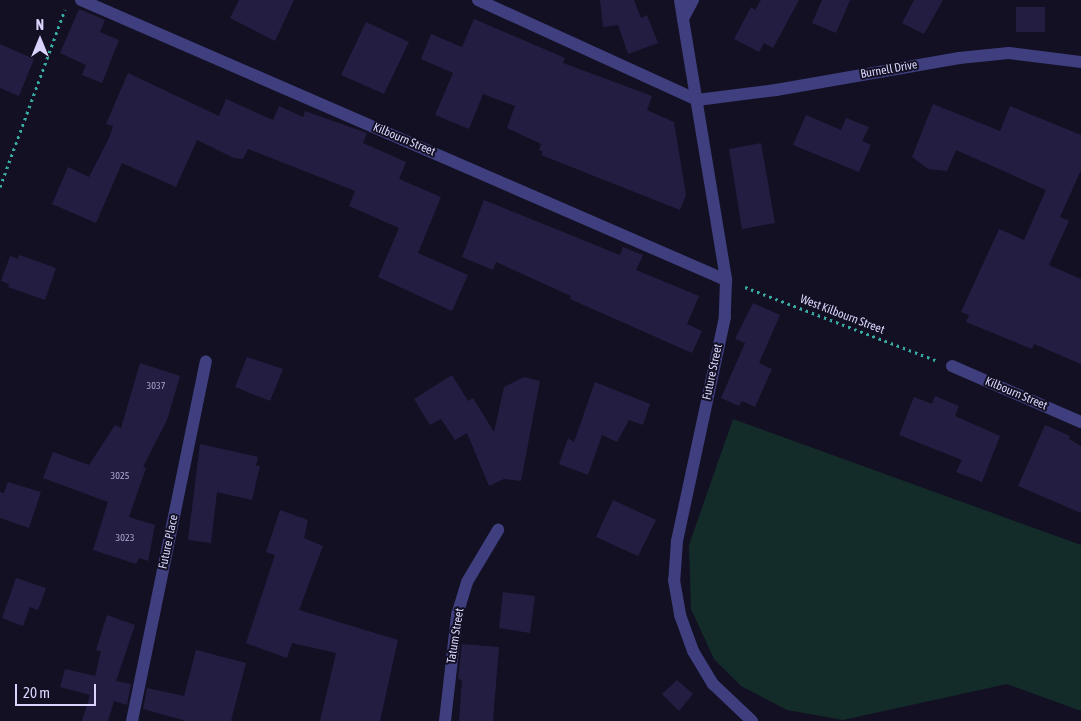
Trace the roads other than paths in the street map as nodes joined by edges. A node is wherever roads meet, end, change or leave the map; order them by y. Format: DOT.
graph roads {
  1 [pos="81,0"];
  2 [pos="478,0"];
  3 [pos="680,0"];
  4 [pos="693,0"];
  5 [pos="683,19"];
  6 [pos="1081,62"];
  7 [pos="697,100"];
  8 [pos="726,280"];
  9 [pos="206,362"];
  10 [pos="952,366"];
  11 [pos="1081,422"];
  12 [pos="498,530"];
  13 [pos="132,721"];
  14 [pos="445,721"];
  15 [pos="752,721"];
  1 -- 8 [label="street, Kilbourn Street"];
  2 -- 7 [label="street"];
  3 -- 5 [label="street"];
  4 -- 5 [label="street"];
  5 -- 7 [label="street, Future Street"];
  6 -- 7 [label="street, Burnell Drive"];
  7 -- 8 [label="street, Future Street"];
  8 -- 15 [label="street, Future Street"];
  9 -- 13 [label="street, Future Place"];
  10 -- 11 [label="street, Kilbourn Street"];
  12 -- 14 [label="street, Tatum Street"];
}
